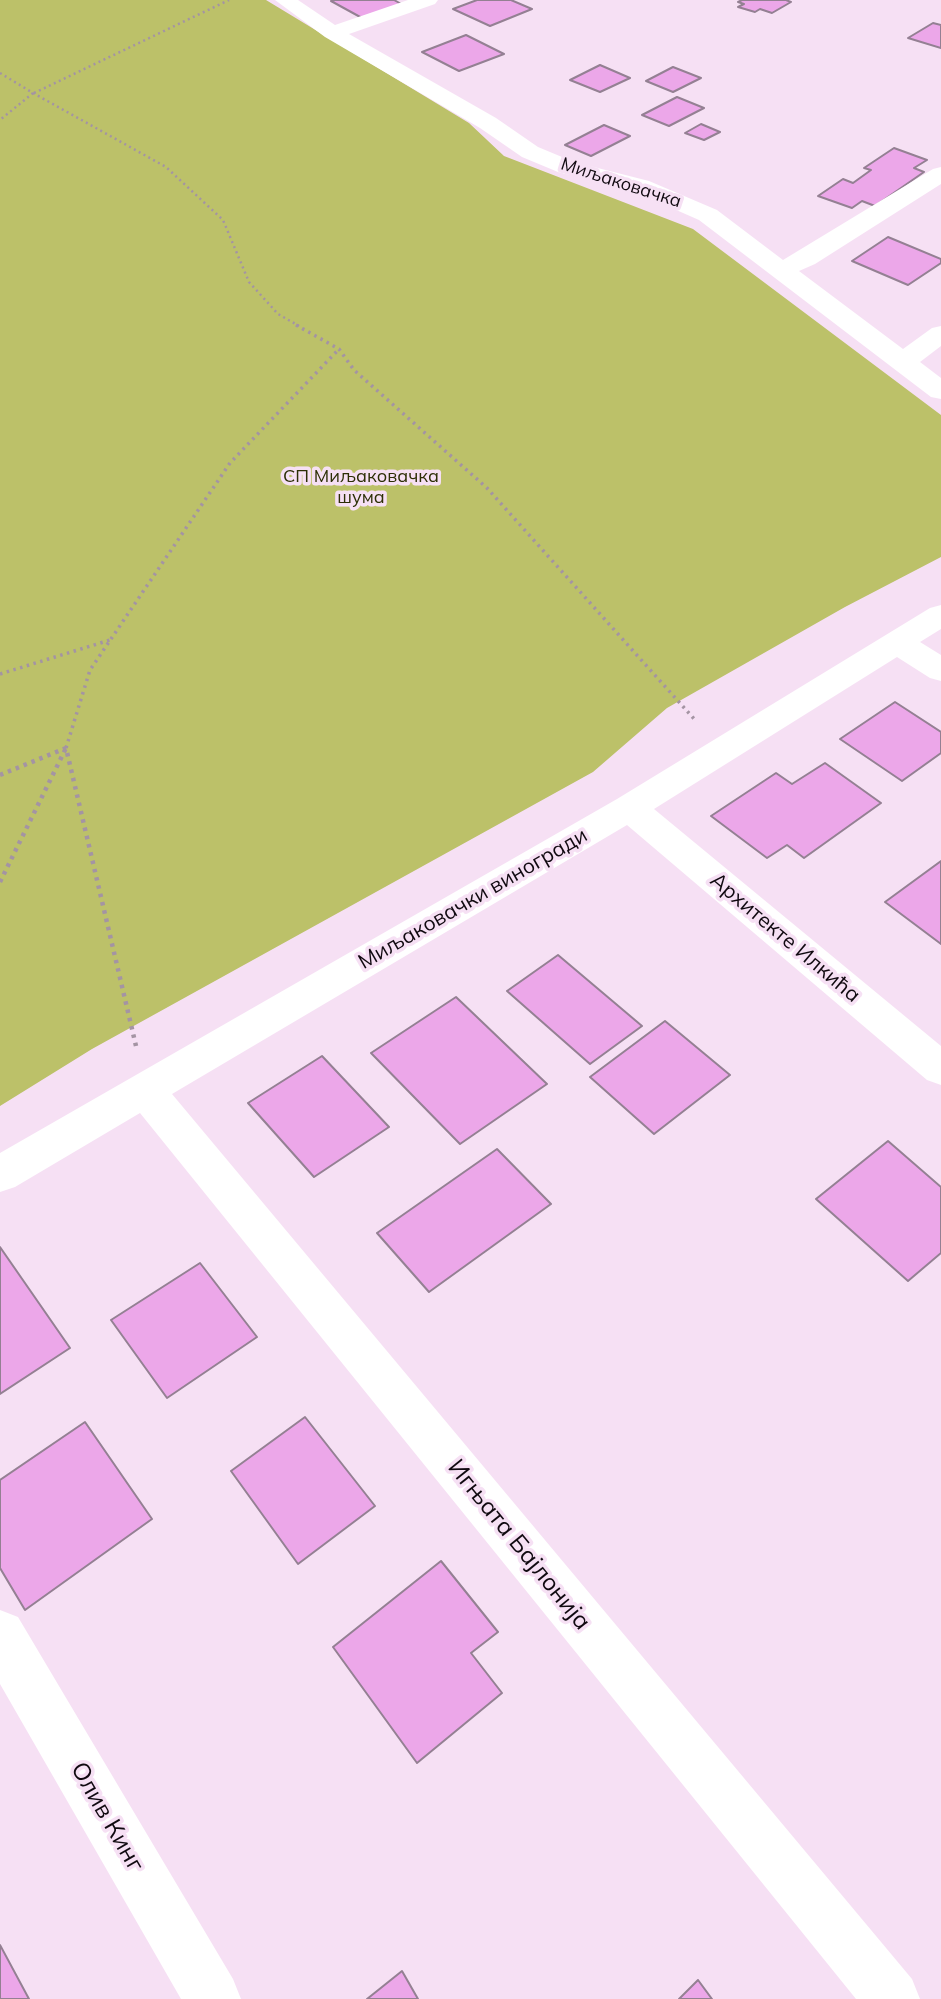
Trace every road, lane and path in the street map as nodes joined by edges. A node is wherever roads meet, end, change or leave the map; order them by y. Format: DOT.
graph roads {
  1 [pos="229,0"];
  2 [pos="285,0"];
  3 [pos="428,0"];
  4 [pos="332,33"];
  5 [pos="0,73"];
  6 [pos="33,93"];
  7 [pos="0,120"];
  8 [pos="941,174"];
  9 [pos="779,271"];
  10 [pos="941,334"];
  11 [pos="339,349"];
  12 [pos="902,362"];
  13 [pos="941,391"];
  14 [pos="941,615"];
  15 [pos="110,640"];
  16 [pos="899,643"];
  17 [pos="941,670"];
  18 [pos="0,674"];
  19 [pos="66,748"];
  20 [pos="723,751"];
  21 [pos="0,775"];
  22 [pos="629,808"];
  23 [pos="0,881"];
  24 [pos="941,1069"];
  25 [pos="146,1091"];
  26 [pos="0,1174"];
  27 [pos="0,1635"];
  28 [pos="214,1999"];
  29 [pos="892,1999"];
  1 -- 6 [label="path"];
  2 -- 4 [label="street, Миљаковачка"];
  3 -- 4 [label="street"];
  4 -- 9 [label="street, Миљаковачка"];
  5 -- 6 [label="path"];
  6 -- 7 [label="path"];
  6 -- 11 [label="path"];
  8 -- 9 [label="street"];
  9 -- 12 [label="street, Миљаковачка"];
  10 -- 12 [label="street"];
  11 -- 15 [label="path"];
  11 -- 20 [label="path"];
  12 -- 13 [label="street, Миљаковачка"];
  14 -- 16 [label="street, Миљаковачки виногради"];
  15 -- 18 [label="path"];
  15 -- 19 [label="path"];
  16 -- 17 [label="street"];
  16 -- 20 [label="street, Миљаковачки виногради"];
  19 -- 21 [label="path"];
  19 -- 23 [label="path"];
  19 -- 25 [label="path"];
  20 -- 22 [label="street, Миљаковачки виногради"];
  22 -- 24 [label="street, Архитекте Илкића"];
  22 -- 25 [label="street, Миљаковачки виногради"];
  25 -- 26 [label="street, Миљаковачки виногради"];
  25 -- 29 [label="street, Игњата Бајлонија"];
  27 -- 28 [label="street, Олив Кинг"];
}
